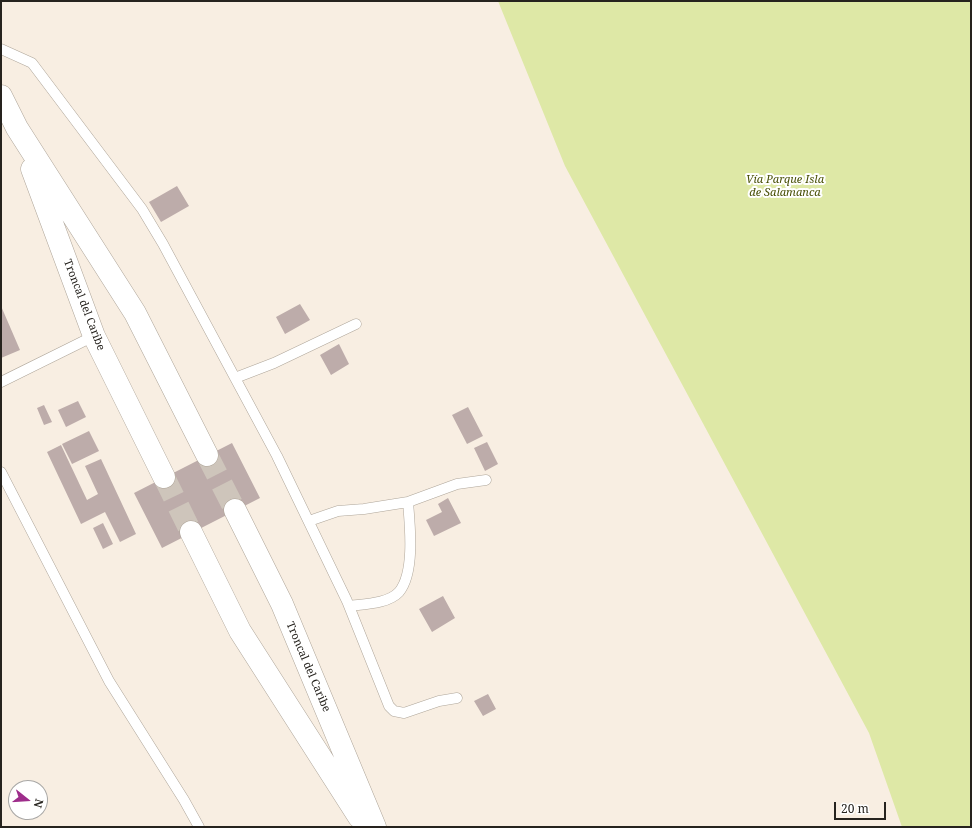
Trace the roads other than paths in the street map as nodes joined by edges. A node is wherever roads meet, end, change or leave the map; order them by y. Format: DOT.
graph roads {
  1 [pos="1,48"];
  2 [pos="1,96"];
  3 [pos="18,128"];
  4 [pos="356,324"];
  5 [pos="94,336"];
  6 [pos="235,378"];
  7 [pos="1,382"];
  8 [pos="207,455"];
  9 [pos="1,472"];
  10 [pos="164,477"];
  11 [pos="486,480"];
  12 [pos="408,502"];
  13 [pos="234,510"];
  14 [pos="309,521"];
  15 [pos="191,532"];
  16 [pos="349,606"];
  17 [pos="457,698"];
  18 [pos="199,827"];
  19 [pos="366,827"];
  20 [pos="375,827"];
  1 -- 6 [label="lane"];
  2 -- 3 [label="highway, Troncal del Caribe"];
  3 -- 5 [label="highway, Troncal del Caribe"];
  3 -- 8 [label="highway, Troncal del Caribe"];
  4 -- 6 [label="lane"];
  5 -- 7 [label="lane"];
  5 -- 10 [label="highway, Troncal del Caribe"];
  6 -- 14 [label="lane"];
  9 -- 18 [label="lane"];
  11 -- 12 [label="lane"];
  12 -- 14 [label="lane"];
  12 -- 16 [label="lane"];
  13 -- 20 [label="highway, Troncal del Caribe"];
  14 -- 16 [label="lane"];
  15 -- 19 [label="highway"];
  16 -- 17 [label="lane"];
}
